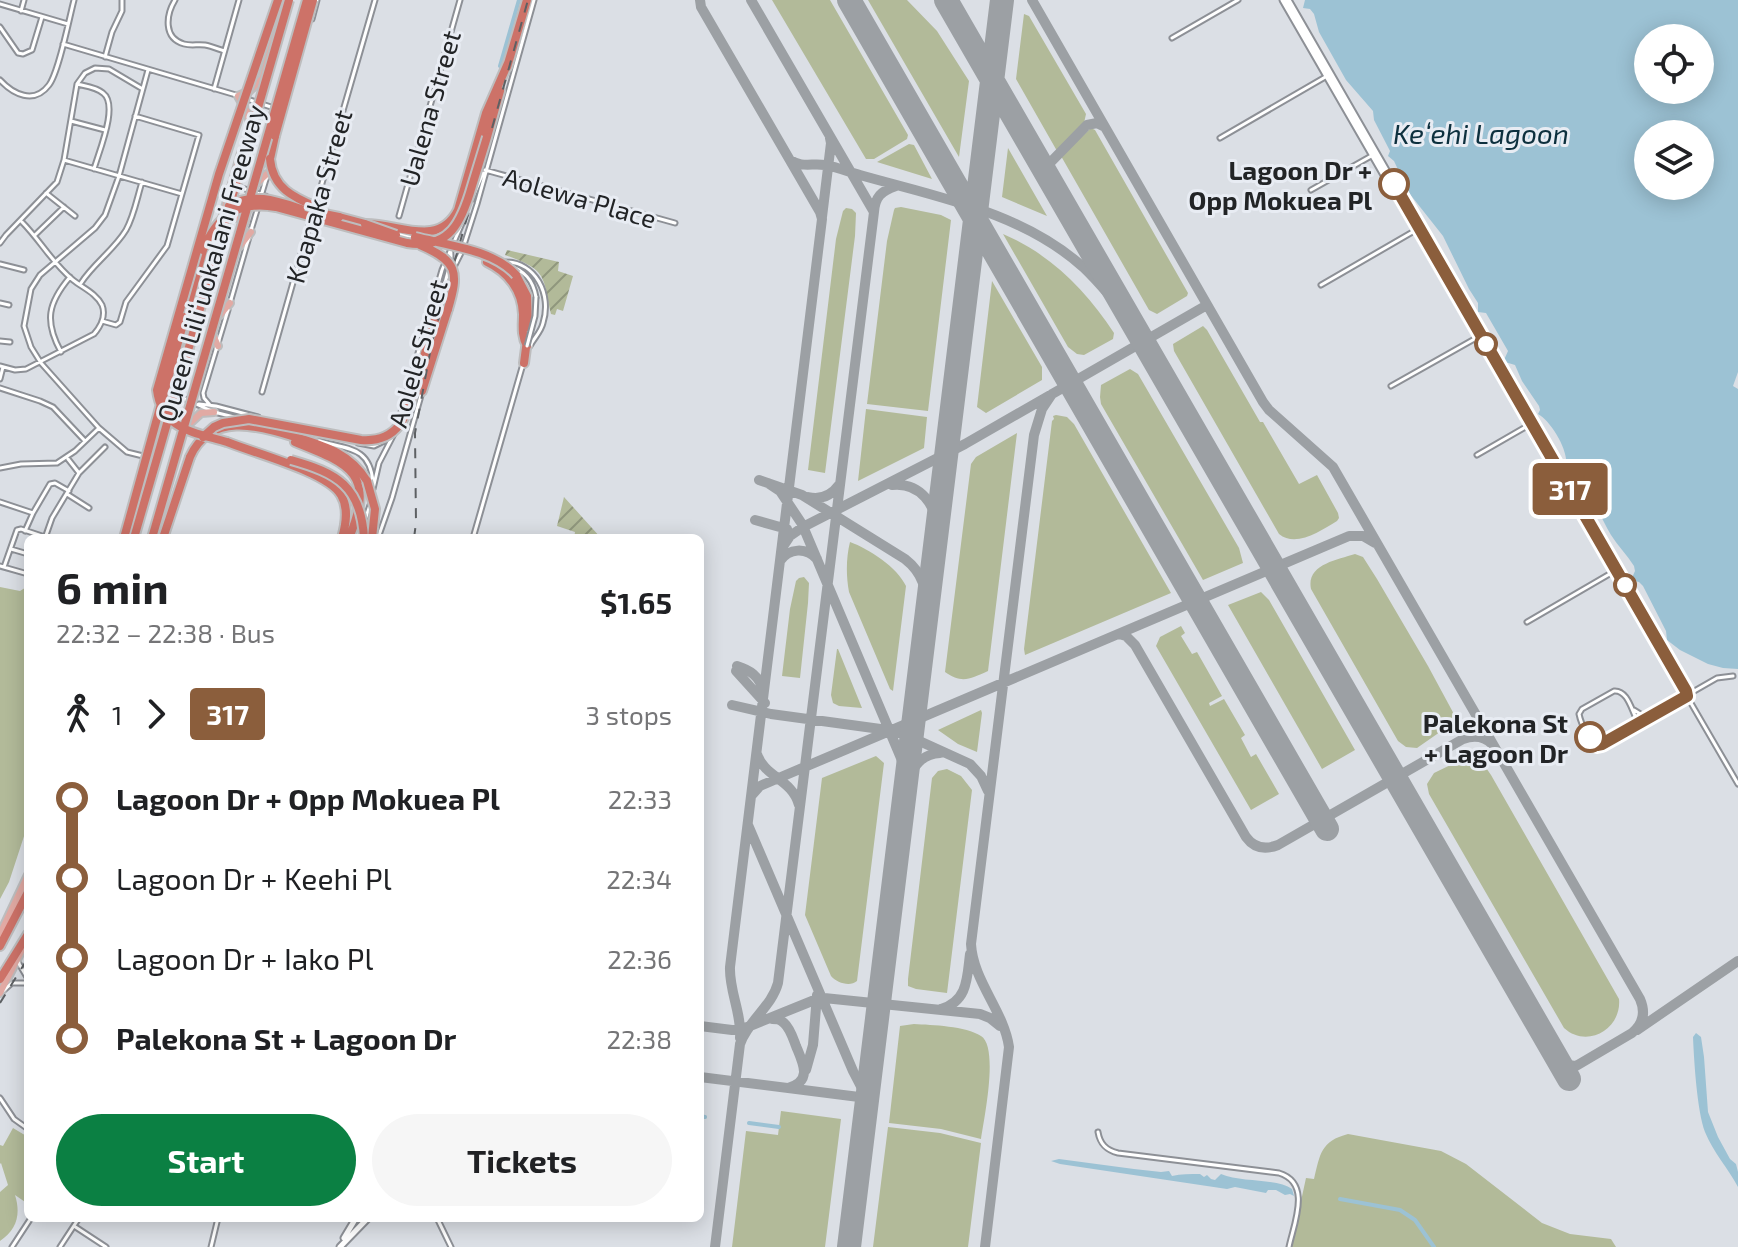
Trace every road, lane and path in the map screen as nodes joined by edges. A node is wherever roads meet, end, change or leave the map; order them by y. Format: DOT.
graph roads {
  1 [pos="24,0"];
  2 [pos="74,0"];
  3 [pos="122,0"];
  4 [pos="175,0"];
  5 [pos="239,0"];
  6 [pos="278,0"];
  7 [pos="286,0"];
  8 [pos="312,0"];
  9 [pos="375,0"];
  10 [pos="460,0"];
  11 [pos="527,0"];
  12 [pos="534,0"];
  13 [pos="1238,0"];
  14 [pos="1286,0"];
  15 [pos="0,7"];
  16 [pos="21,11"];
  17 [pos="42,17"];
  18 [pos="68,24"];
  19 [pos="0,27"];
  20 [pos="304,27"];
  21 [pos="306,38"];
  22 [pos="1172,38"];
  23 [pos="63,44"];
  24 [pos="224,51"];
  25 [pos="105,57"];
  26 [pos="148,70"];
  27 [pos="1329,75"];
  28 [pos="262,79"];
  29 [pos="0,80"];
  30 [pos="77,84"];
  31 [pos="143,88"];
  32 [pos="214,89"];
  33 [pos="290,95"];
  34 [pos="238,96"];
  35 [pos="256,102"];
  36 [pos="281,108"];
  37 [pos="135,116"];
  38 [pos="71,121"];
  39 [pos="250,123"];
  40 [pos="105,130"];
  41 [pos="483,136"];
  42 [pos="1220,138"];
  43 [pos="1374,154"];
  44 [pos="64,160"];
  45 [pos="94,169"];
  46 [pos="485,170"];
  47 [pos="267,174"];
  48 [pos="119,176"];
  49 [pos="142,182"];
  50 [pos="257,183"];
  51 [pos="231,185"];
  52 [pos="1311,190"];
  53 [pos="46,193"];
  54 [pos="258,193"];
  55 [pos="182,194"];
  56 [pos="64,207"];
  57 [pos="313,211"];
  58 [pos="75,216"];
  59 [pos="399,216"];
  60 [pos="339,217"];
  61 [pos="20,220"];
  62 [pos="675,223"];
  63 [pos="365,224"];
  64 [pos="219,229"];
  65 [pos="1418,229"];
  66 [pos="248,231"];
  67 [pos="467,234"];
  68 [pos="35,235"];
  69 [pos="414,238"];
  70 [pos="0,243"];
  71 [pos="450,248"];
  72 [pos="203,250"];
  73 [pos="462,251"];
  74 [pos="479,256"];
  75 [pos="54,261"];
  76 [pos="501,262"];
  77 [pos="0,264"];
  78 [pos="24,270"];
  79 [pos="442,270"];
  80 [pos="70,277"];
  81 [pos="80,284"];
  82 [pos="1321,285"];
  83 [pos="443,294"];
  84 [pos="0,303"];
  85 [pos="230,303"];
  86 [pos="9,305"];
  87 [pos="220,315"];
  88 [pos="436,317"];
  89 [pos="102,321"];
  90 [pos="1479,336"];
  91 [pos="214,337"];
  92 [pos="0,341"];
  93 [pos="10,342"];
  94 [pos="218,346"];
  95 [pos="527,346"];
  96 [pos="61,352"];
  97 [pos="41,363"];
  98 [pos="524,363"];
  99 [pos="2,366"];
  100 [pos="0,379"];
  101 [pos="1391,386"];
  102 [pos="0,388"];
  103 [pos="202,388"];
  104 [pos="422,391"];
  105 [pos="262,392"];
  106 [pos="172,394"];
  107 [pos="196,403"];
  108 [pos="212,408"];
  109 [pos="401,412"];
  110 [pos="189,424"];
  111 [pos="1530,424"];
  112 [pos="254,425"];
  113 [pos="99,428"];
  114 [pos="412,430"];
  115 [pos="394,434"];
  116 [pos="202,437"];
  117 [pos="85,441"];
  118 [pos="227,442"];
  119 [pos="105,447"];
  120 [pos="1477,455"];
  121 [pos="143,456"];
  122 [pos="66,458"];
  123 [pos="152,459"];
  124 [pos="179,460"];
  125 [pos="194,465"];
  126 [pos="150,467"];
  127 [pos="0,468"];
  128 [pos="79,473"];
  129 [pos="189,478"];
  130 [pos="170,482"];
  131 [pos="1564,482"];
  132 [pos="373,486"];
  133 [pos="68,493"];
  134 [pos="1536,498"];
  135 [pos="0,502"];
  136 [pos="89,508"];
  137 [pos="33,513"];
  138 [pos="25,531"];
  139 [pos="34,534"];
  140 [pos="46,534"];
  141 [pos="130,534"];
  142 [pos="130,534"];
  143 [pos="130,534"];
  144 [pos="154,534"];
  145 [pos="154,534"];
  146 [pos="164,534"];
  147 [pos="343,534"];
  148 [pos="350,534"];
  149 [pos="358,534"];
  150 [pos="364,534"];
  151 [pos="375,534"];
  152 [pos="377,534"];
  153 [pos="473,534"];
  154 [pos="473,534"];
  155 [pos="11,549"];
  156 [pos="24,553"];
  157 [pos="2,566"];
  158 [pos="1615,571"];
  159 [pos="24,573"];
  160 [pos="1527,622"];
  161 [pos="1733,676"];
  162 [pos="1687,696"];
  163 [pos="1631,707"];
  164 [pos="1653,715"];
  165 [pos="1634,726"];
  166 [pos="1738,784"];
  167 [pos="24,883"];
  168 [pos="24,900"];
  169 [pos="0,934"];
  170 [pos="24,943"];
  171 [pos="24,944"];
  172 [pos="24,945"];
  173 [pos="0,946"];
  174 [pos="18,959"];
  175 [pos="24,972"];
  176 [pos="0,979"];
  177 [pos="24,982"];
  178 [pos="0,991"];
  179 [pos="0,1098"];
  180 [pos="2,1106"];
  181 [pos="24,1126"];
  182 [pos="1098,1132"];
  183 [pos="28,1222"];
  184 [pos="76,1222"];
  185 [pos="217,1222"];
  186 [pos="354,1222"];
  187 [pos="364,1222"];
  188 [pos="439,1222"];
  189 [pos="74,1226"];
  190 [pos="341,1246"];
  191 [pos="12,1247"];
  192 [pos="60,1247"];
  193 [pos="106,1247"];
  194 [pos="211,1247"];
  195 [pos="451,1247"];
  196 [pos="1289,1247"];
  1 -- 16 [label="street"];
  2 -- 18 [label="street"];
  3 -- 25 [label="street"];
  4 -- 24 [label="street"];
  5 -- 24 [label="street"];
  6 -- 118 [label="highway, bridge"];
  7 -- 28 [label="main road"];
  7 -- 141 [label="highway, Queen Liliʻuokalani Freeway, bridge"];
  8 -- 20 [label="main road"];
  8 -- 21 [label="street"];
  8 -- 60 [label="highway, bridge"];
  8 -- 144 [label="highway, Queen Liliʻuokalani Freeway, bridge"];
  9 -- 57 [label="street, Koapaka Street"];
  10 -- 59 [label="street, Ualena Street"];
  11 -- 41 [label="highway"];
  12 -- 46 [label="street, Aolele Street"];
  13 -- 22 [label="street"];
  14 -- 27 [label="street"];
  15 -- 16 [label="street"];
  16 -- 17 [label="street"];
  17 -- 18 [label="street"];
  17 -- 19 [label="street"];
  18 -- 23 [label="street"];
  20 -- 21 [label="main road"];
  20 -- 36 [label="main road"];
  21 -- 33 [label="street"];
  23 -- 25 [label="street"];
  23 -- 29 [label="street"];
  24 -- 32 [label="street"];
  25 -- 26 [label="street"];
  26 -- 31 [label="street"];
  26 -- 32 [label="street"];
  27 -- 42 [label="street"];
  27 -- 43 [label="street"];
  28 -- 34 [label="main road"];
  28 -- 35 [label="main road"];
  30 -- 31 [label="street"];
  30 -- 38 [label="street"];
  30 -- 40 [label="street"];
  31 -- 37 [label="street"];
  32 -- 34 [label="street"];
  33 -- 36 [label="main road"];
  33 -- 36 [label="street"];
  34 -- 35 [label="street"];
  34 -- 39 [label="main road"];
  35 -- 36 [label="street"];
  35 -- 39 [label="main road"];
  36 -- 47 [label="street"];
  36 -- 50 [label="main road"];
  37 -- 48 [label="street"];
  37 -- 55 [label="street"];
  38 -- 40 [label="street"];
  38 -- 44 [label="street"];
  39 -- 51 [label="main road"];
  40 -- 45 [label="street"];
  41 -- 63 [label="highway, bridge"];
  41 -- 72 [label="highway, bridge"];
  43 -- 52 [label="street"];
  43 -- 65 [label="street"];
  44 -- 45 [label="street"];
  44 -- 53 [label="street"];
  45 -- 48 [label="street"];
  46 -- 62 [label="street, Aolewa Place"];
  46 -- 67 [label="street, Aolele Street"];
  46 -- 71 [label="street, Aolele Street"];
  47 -- 50 [label="main road"];
  47 -- 54 [label="street"];
  48 -- 49 [label="street"];
  48 -- 75 [label="street"];
  49 -- 55 [label="street"];
  49 -- 81 [label="street"];
  50 -- 54 [label="main road"];
  51 -- 54 [label="street"];
  51 -- 64 [label="main road"];
  53 -- 56 [label="street"];
  53 -- 61 [label="street"];
  54 -- 57 [label="street"];
  54 -- 66 [label="main road"];
  55 -- 89 [label="street"];
  56 -- 58 [label="street"];
  56 -- 68 [label="street"];
  57 -- 69 [label="street"];
  57 -- 105 [label="street, Koapaka Street"];
  60 -- 63 [label="highway"];
  60 -- 72 [label="highway, bridge"];
  61 -- 68 [label="street"];
  61 -- 70 [label="street"];
  63 -- 69 [label="highway, bridge"];
  63 -- 104 [label="highway, bridge"];
  64 -- 66 [label="main road"];
  64 -- 106 [label="main road"];
  65 -- 82 [label="street"];
  65 -- 90 [label="street"];
  66 -- 85 [label="street"];
  66 -- 87 [label="main road"];
  67 -- 73 [label="street, Aolele Street"];
  67 -- 74 [label="street"];
  68 -- 75 [label="street"];
  69 -- 71 [label="street"];
  69 -- 79 [label="street"];
  69 -- 95 [label="highway, bridge"];
  69 -- 98 [label="highway, bridge"];
  71 -- 73 [label="street"];
  71 -- 79 [label="street, Aolele Street"];
  71 -- 83 [label="street"];
  72 -- 142 [label="highway, bridge"];
  73 -- 74 [label="street"];
  73 -- 83 [label="street, Aolele Street"];
  74 -- 76 [label="street"];
  75 -- 80 [label="street"];
  75 -- 97 [label="street"];
  76 -- 95 [label="street, bridge"];
  76 -- 98 [label="street"];
  77 -- 78 [label="street"];
  79 -- 109 [label="street, Aolele Street"];
  80 -- 81 [label="street"];
  80 -- 96 [label="street"];
  81 -- 89 [label="street"];
  83 -- 88 [label="street, Aolele Street"];
  84 -- 86 [label="street"];
  85 -- 87 [label="main road"];
  85 -- 94 [label="street"];
  87 -- 91 [label="main road"];
  88 -- 104 [label="street, Aolele Street"];
  88 -- 116 [label="highway, bridge"];
  89 -- 96 [label="street"];
  90 -- 101 [label="street"];
  90 -- 111 [label="street"];
  91 -- 94 [label="main road"];
  91 -- 103 [label="main road"];
  92 -- 93 [label="street"];
  94 -- 103 [label="street"];
  95 -- 153 [label="street"];
  96 -- 97 [label="street"];
  97 -- 99 [label="street"];
  97 -- 113 [label="street"];
  98 -- 154 [label="street"];
  99 -- 100 [label="street"];
  102 -- 117 [label="street"];
  103 -- 107 [label="main road"];
  103 -- 108 [label="street"];
  104 -- 114 [label="street, Aolele Street"];
  106 -- 107 [label="street"];
  106 -- 123 [label="main road"];
  107 -- 108 [label="street"];
  107 -- 108 [label="street"];
  107 -- 110 [label="main road"];
  108 -- 110 [label="main road"];
  108 -- 115 [label="street"];
  108 -- 132 [label="street"];
  109 -- 114 [label="street"];
  109 -- 115 [label="street, Aolele Street"];
  110 -- 124 [label="main road"];
  111 -- 120 [label="street"];
  111 -- 131 [label="street"];
  112 -- 116 [label="highway, bridge"];
  112 -- 148 [label="highway"];
  112 -- 151 [label="highway, bridge"];
  113 -- 117 [label="street"];
  113 -- 121 [label="street"];
  114 -- 152 [label="street, Aolele Street"];
  115 -- 132 [label="street, Aolele Street"];
  116 -- 146 [label="highway, bridge"];
  117 -- 122 [label="street"];
  118 -- 147 [label="highway"];
  118 -- 150 [label="highway, bridge"];
  119 -- 128 [label="street"];
  121 -- 123 [label="street"];
  121 -- 126 [label="main road"];
  122 -- 127 [label="street"];
  122 -- 128 [label="street"];
  123 -- 124 [label="main road"];
  123 -- 126 [label="main road"];
  123 -- 130 [label="main road"];
  124 -- 125 [label="main road"];
  124 -- 129 [label="main road"];
  124 -- 130 [label="main road"];
  126 -- 143 [label="main road"];
  128 -- 133 [label="street"];
  130 -- 145 [label="main road"];
  131 -- 134 [label="street"];
  131 -- 158 [label="street"];
  132 -- 149 [label="street, Aolele Street"];
  133 -- 136 [label="street"];
  133 -- 137 [label="street"];
  133 -- 140 [label="street"];
  135 -- 137 [label="street"];
  137 -- 138 [label="street"];
  138 -- 139 [label="street"];
  138 -- 155 [label="street"];
  155 -- 156 [label="street"];
  155 -- 157 [label="street"];
  157 -- 159 [label="street"];
  158 -- 160 [label="street"];
  158 -- 162 [label="street"];
  161 -- 162 [label="street"];
  162 -- 164 [label="street"];
  162 -- 166 [label="street"];
  163 -- 164 [label="street"];
  163 -- 165 [label="street"];
  163 -- 165 [label="street"];
  164 -- 165 [label="street"];
  167 -- 169 [label="main road"];
  168 -- 173 [label="highway"];
  170 -- 176 [label="highway"];
  171 -- 178 [label="highway"];
  172 -- 174 [label="main road"];
  174 -- 175 [label="street"];
  174 -- 178 [label="main road"];
  177 -- 178 [label="street"];
  179 -- 180 [label="street"];
  180 -- 181 [label="street"];
  182 -- 196 [label="street"];
  183 -- 191 [label="street"];
  184 -- 189 [label="street"];
  185 -- 194 [label="street"];
  186 -- 190 [label="street"];
  187 -- 190 [label="street"];
  188 -- 195 [label="street"];
  189 -- 192 [label="street"];
  189 -- 193 [label="street"];
}
